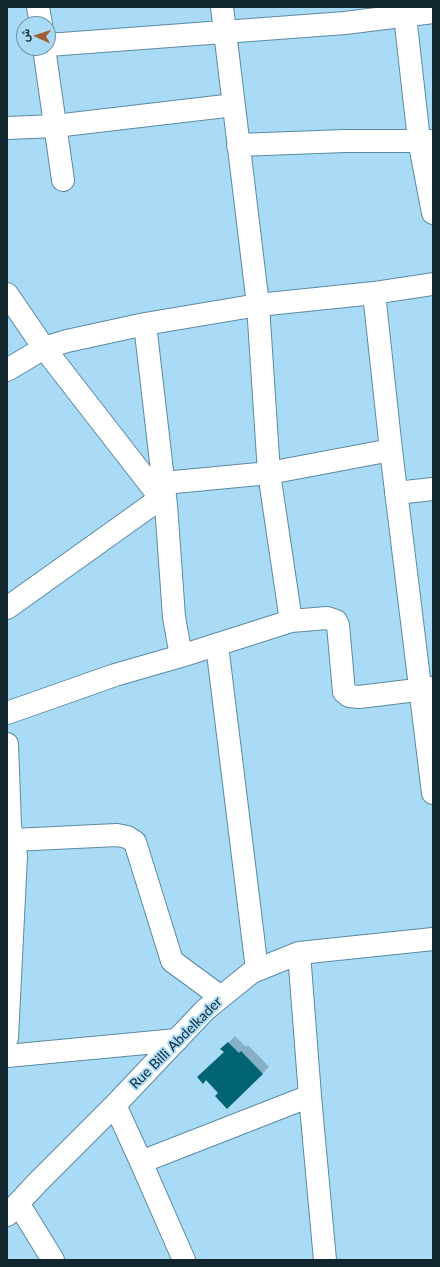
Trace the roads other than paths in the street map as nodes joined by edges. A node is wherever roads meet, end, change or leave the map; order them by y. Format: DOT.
graph roads {
  1 [pos="222,7"];
  2 [pos="405,11"];
  3 [pos="433,12"];
  4 [pos="225,32"];
  5 [pos="56,44"];
  6 [pos="45,56"];
  7 [pos="234,105"];
  8 [pos="55,126"];
  9 [pos="7,128"];
  10 [pos="426,140"];
  11 [pos="238,145"];
  12 [pos="63,180"];
  13 [pos="433,213"];
  14 [pos="433,284"];
  15 [pos="374,293"];
  16 [pos="7,294"];
  17 [pos="258,305"];
  18 [pos="145,324"];
  19 [pos="44,348"];
  20 [pos="7,370"];
  21 [pos="391,450"];
  22 [pos="269,473"];
  23 [pos="433,489"];
  24 [pos="396,493"];
  25 [pos="164,496"];
  26 [pos="7,608"];
  27 [pos="291,621"];
  28 [pos="217,645"];
  29 [pos="181,656"];
  30 [pos="426,688"];
  31 [pos="7,713"];
  32 [pos="7,744"];
  33 [pos="433,793"];
  34 [pos="10,827"];
  35 [pos="433,938"];
  36 [pos="299,953"];
  37 [pos="257,970"];
  38 [pos="221,997"];
  39 [pos="7,1038"];
  40 [pos="176,1040"];
  41 [pos="7,1056"];
  42 [pos="310,1096"];
  43 [pos="115,1105"];
  44 [pos="141,1162"];
  45 [pos="12,1209"];
  46 [pos="53,1260"];
  47 [pos="184,1260"];
  48 [pos="325,1260"];
  1 -- 4 [label="street"];
  2 -- 3 [label="street"];
  2 -- 4 [label="street"];
  2 -- 10 [label="street"];
  4 -- 5 [label="street"];
  4 -- 7 [label="street"];
  6 -- 8 [label="street"];
  7 -- 8 [label="street"];
  7 -- 11 [label="street"];
  8 -- 9 [label="street"];
  8 -- 12 [label="street"];
  10 -- 11 [label="street"];
  10 -- 13 [label="street"];
  11 -- 17 [label="street"];
  14 -- 15 [label="street"];
  15 -- 17 [label="street"];
  15 -- 21 [label="street"];
  16 -- 19 [label="street"];
  17 -- 18 [label="street"];
  17 -- 22 [label="street"];
  18 -- 19 [label="street"];
  18 -- 25 [label="street"];
  19 -- 20 [label="street"];
  19 -- 25 [label="street"];
  21 -- 22 [label="street"];
  21 -- 24 [label="street"];
  22 -- 25 [label="street"];
  22 -- 27 [label="street"];
  23 -- 24 [label="street"];
  24 -- 30 [label="street"];
  25 -- 26 [label="street"];
  25 -- 29 [label="street"];
  27 -- 28 [label="street"];
  27 -- 30 [label="street"];
  28 -- 29 [label="street"];
  28 -- 37 [label="street"];
  29 -- 31 [label="street"];
  30 -- 33 [label="street"];
  32 -- 34 [label="street"];
  34 -- 38 [label="street"];
  34 -- 39 [label="street"];
  35 -- 36 [label="street, Rue Billi Abdelkader"];
  36 -- 37 [label="street, Rue Billi Abdelkader"];
  36 -- 42 [label="street"];
  37 -- 38 [label="street, Rue Billi Abdelkader"];
  38 -- 40 [label="street, Rue Billi Abdelkader"];
  40 -- 41 [label="street"];
  40 -- 43 [label="street, Rue Billi Abdelkader"];
  42 -- 44 [label="street"];
  42 -- 48 [label="street"];
  43 -- 44 [label="street"];
  43 -- 45 [label="street, Rue Billi Abdelkader"];
  44 -- 47 [label="street"];
  45 -- 46 [label="street"];
}
